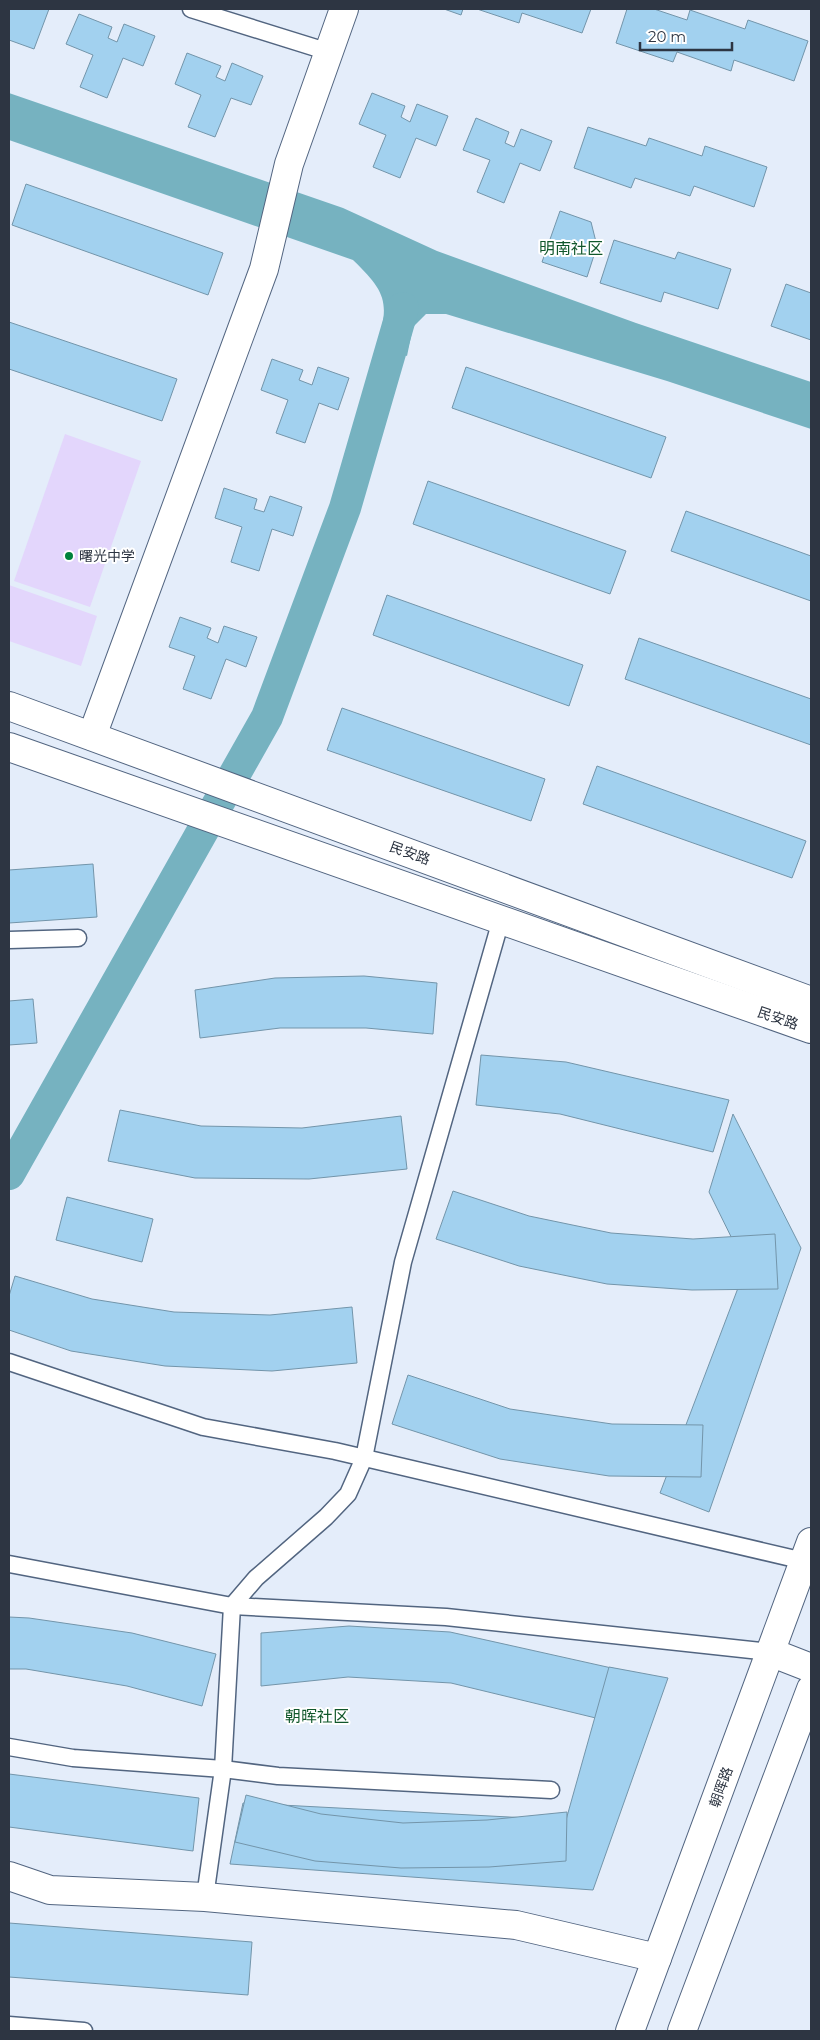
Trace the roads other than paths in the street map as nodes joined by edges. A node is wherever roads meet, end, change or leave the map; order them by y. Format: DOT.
graph roads {
  1 [pos="191,9"];
  2 [pos="344,9"];
  3 [pos="329,52"];
  4 [pos="9,706"];
  5 [pos="92,736"];
  6 [pos="9,747"];
  7 [pos="501,920"];
  8 [pos="78,938"];
  9 [pos="9,940"];
  10 [pos="811,1001"];
  11 [pos="811,1029"];
  12 [pos="9,1362"];
  13 [pos="364,1458"];
  14 [pos="808,1552"];
  15 [pos="9,1564"];
  16 [pos="232,1606"];
  17 [pos="770,1652"];
  18 [pos="811,1668"];
  19 [pos="811,1689"];
  20 [pos="9,1747"];
  21 [pos="223,1769"];
  22 [pos="551,1790"];
  23 [pos="9,1876"];
  24 [pos="205,1897"];
  25 [pos="657,1958"];
  26 [pos="9,2025"];
  27 [pos="84,2031"];
  28 [pos="632,2031"];
  29 [pos="682,2031"];
  1 -- 3 [label="lane"];
  2 -- 3 [label="main road"];
  3 -- 5 [label="main road"];
  4 -- 5 [label="main road, 民安路"];
  5 -- 10 [label="main road, 民安路"];
  6 -- 7 [label="main road, 民安路"];
  7 -- 11 [label="main road, 民安路"];
  7 -- 13 [label="lane"];
  8 -- 9 [label="lane"];
  12 -- 13 [label="lane"];
  13 -- 14 [label="lane"];
  13 -- 16 [label="lane"];
  14 -- 17 [label="main road, 朝晖路"];
  15 -- 16 [label="lane"];
  16 -- 17 [label="lane"];
  16 -- 21 [label="lane"];
  17 -- 18 [label="main road"];
  17 -- 25 [label="main road, 朝晖路"];
  19 -- 29 [label="main road"];
  20 -- 21 [label="lane"];
  21 -- 22 [label="lane"];
  21 -- 24 [label="lane"];
  23 -- 24 [label="main road"];
  24 -- 25 [label="main road"];
  25 -- 28 [label="main road, 朝晖路"];
  26 -- 27 [label="lane"];
}
